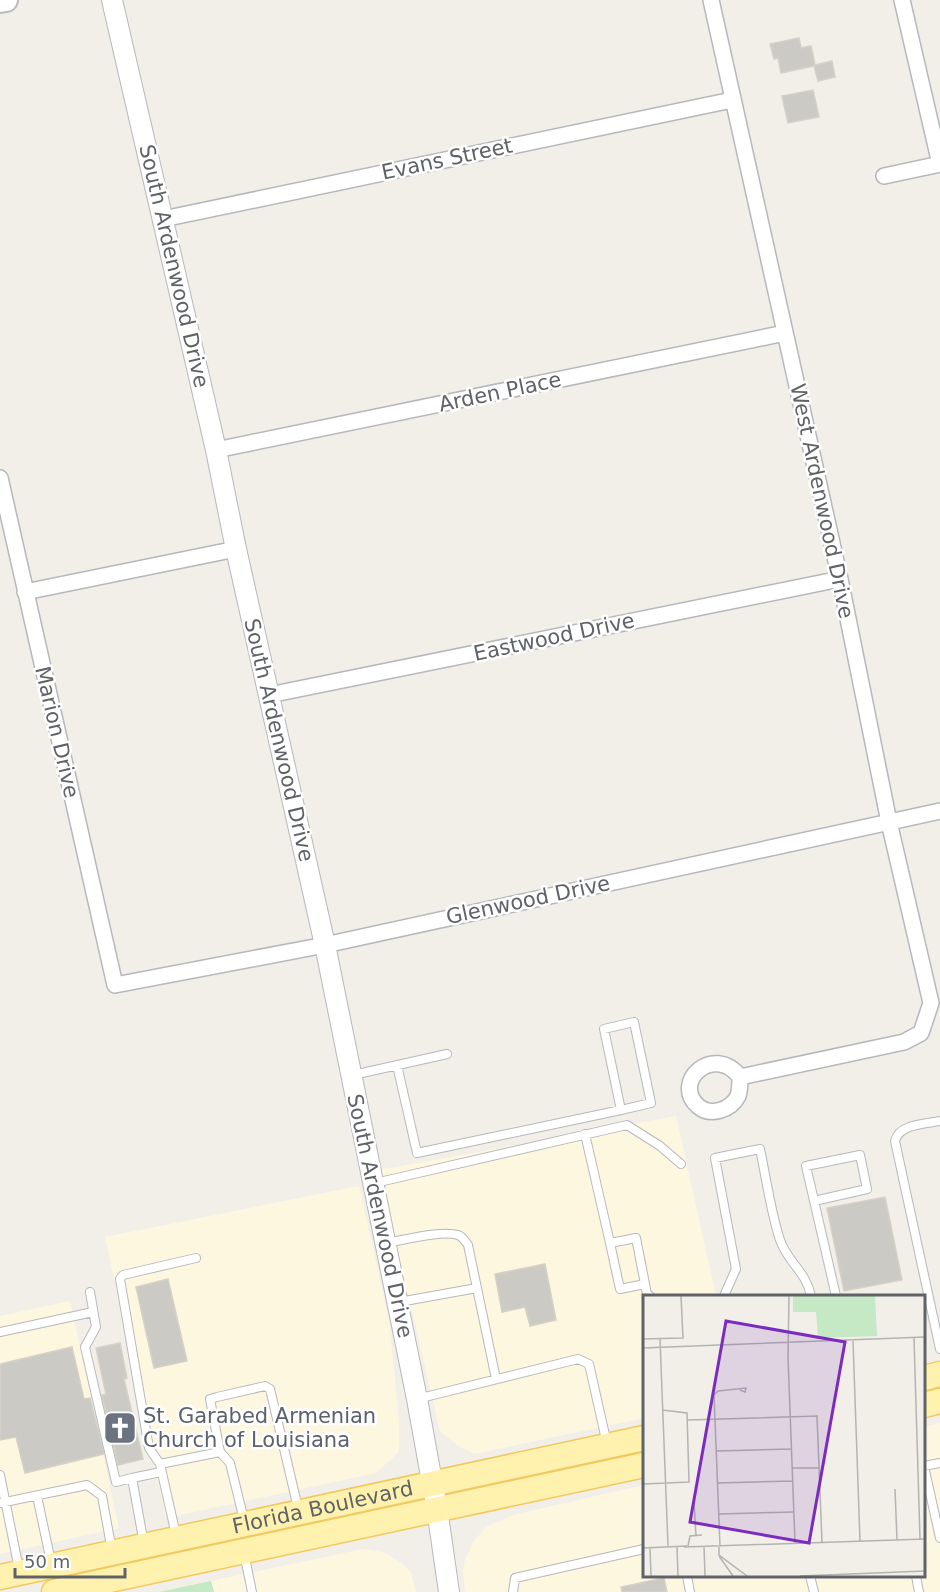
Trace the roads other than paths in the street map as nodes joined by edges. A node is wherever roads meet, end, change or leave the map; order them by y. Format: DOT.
graph roads {
  1 [pos="6,0"];
  2 [pos="112,0"];
  3 [pos="711,0"];
  4 [pos="902,0"];
  5 [pos="0,1"];
  6 [pos="732,100"];
  7 [pos="940,164"];
  8 [pos="884,176"];
  9 [pos="163,219"];
  10 [pos="785,333"];
  11 [pos="216,450"];
  12 [pos="0,478"];
  13 [pos="236,549"];
  14 [pos="840,579"];
  15 [pos="25,592"];
  16 [pos="269,695"];
  17 [pos="940,811"];
  18 [pos="889,822"];
  19 [pos="325,945"];
  20 [pos="115,985"];
  21 [pos="447,1054"];
  22 [pos="397,1065"];
  23 [pos="351,1076"];
  24 [pos="740,1077"];
  25 [pos="621,1110"];
  26 [pos="940,1121"];
  27 [pos="585,1134"];
  28 [pos="681,1164"];
  29 [pos="373,1183"];
  30 [pos="814,1201"];
  31 [pos="385,1243"];
  32 [pos="610,1243"];
  33 [pos="196,1258"];
  34 [pos="645,1284"];
  35 [pos="477,1288"];
  36 [pos="90,1292"];
  37 [pos="650,1295"];
  38 [pos="724,1295"];
  39 [pos="811,1295"];
  40 [pos="836,1295"];
  41 [pos="398,1302"];
  42 [pos="93,1312"];
  43 [pos="0,1332"];
  44 [pos="940,1349"];
  45 [pos="940,1374"];
  46 [pos="925,1378"];
  47 [pos="496,1379"];
  48 [pos="417,1399"];
  49 [pos="940,1401"];
  50 [pos="925,1404"];
  51 [pos="643,1438"];
  52 [pos="607,1446"];
  53 [pos="220,1452"];
  54 [pos="940,1463"];
  55 [pos="643,1465"];
  56 [pos="925,1466"];
  57 [pos="160,1468"];
  58 [pos="925,1470"];
  59 [pos="0,1475"];
  60 [pos="132,1478"];
  61 [pos="433,1484"];
  62 [pos="37,1496"];
  63 [pos="3,1503"];
  64 [pos="437,1509"];
  65 [pos="299,1513"];
  66 [pos="245,1525"];
  67 [pos="940,1538"];
  68 [pos="177,1539"];
  69 [pos="144,1546"];
  70 [pos="643,1549"];
  71 [pos="243,1552"];
  72 [pos="112,1553"];
  73 [pos="52,1566"];
  74 [pos="10,1575"];
  75 [pos="687,1577"];
  76 [pos="810,1577"];
  77 [pos="916,1577"];
  78 [pos="54,1592"];
  79 [pos="252,1592"];
  80 [pos="449,1592"];
  81 [pos="513,1592"];
  82 [pos="690,1592"];
  83 [pos="814,1592"];
  84 [pos="919,1592"];
  1 -- 5 [label="main road"];
  2 -- 9 [label="street, South Ardenwood Drive"];
  3 -- 6 [label="street, West Ardenwood Drive"];
  4 -- 7 [label="street"];
  6 -- 9 [label="street, Evans Street"];
  6 -- 10 [label="street, West Ardenwood Drive"];
  7 -- 8 [label="street"];
  9 -- 11 [label="street, South Ardenwood Drive"];
  10 -- 11 [label="street, Arden Place"];
  10 -- 14 [label="street, West Ardenwood Drive"];
  11 -- 13 [label="street, South Ardenwood Drive"];
  12 -- 15 [label="street, Marion Drive"];
  13 -- 15 [label="street"];
  13 -- 16 [label="street, South Ardenwood Drive"];
  14 -- 16 [label="street, Eastwood Drive"];
  14 -- 18 [label="street, West Ardenwood Drive"];
  15 -- 20 [label="street, Marion Drive"];
  16 -- 19 [label="street, South Ardenwood Drive"];
  17 -- 18 [label="street, Glenwood Drive"];
  18 -- 19 [label="street, Glenwood Drive"];
  18 -- 24 [label="street, West Ardenwood Drive"];
  19 -- 20 [label="street, Glenwood Drive"];
  19 -- 23 [label="street, South Ardenwood Drive"];
  21 -- 22 [label="lane"];
  22 -- 23 [label="lane"];
  22 -- 25 [label="lane"];
  23 -- 29 [label="street, South Ardenwood Drive"];
  25 -- 25 [label="lane"];
  26 -- 44 [label="lane"];
  27 -- 28 [label="lane"];
  27 -- 29 [label="lane"];
  27 -- 32 [label="lane"];
  29 -- 31 [label="street, South Ardenwood Drive"];
  30 -- 30 [label="lane"];
  30 -- 40 [label="lane"];
  31 -- 35 [label="lane"];
  31 -- 41 [label="street, South Ardenwood Drive"];
  32 -- 34 [label="lane"];
  32 -- 34 [label="lane"];
  33 -- 57 [label="lane"];
  34 -- 37 [label="lane"];
  35 -- 41 [label="lane"];
  35 -- 47 [label="lane"];
  36 -- 42 [label="lane"];
  38 -- 39 [label="lane"];
  41 -- 48 [label="street, South Ardenwood Drive"];
  42 -- 43 [label="lane"];
  42 -- 60 [label="lane"];
  45 -- 46 [label="main road"];
  47 -- 48 [label="lane"];
  47 -- 52 [label="lane"];
  48 -- 61 [label="street, South Ardenwood Drive"];
  49 -- 50 [label="main road"];
  51 -- 52 [label="main road, Florida Boulevard"];
  52 -- 61 [label="main road, Florida Boulevard"];
  53 -- 57 [label="lane"];
  53 -- 65 [label="lane"];
  53 -- 66 [label="lane"];
  54 -- 56 [label="lane"];
  55 -- 64 [label="main road, Florida Boulevard"];
  57 -- 60 [label="lane"];
  57 -- 68 [label="lane"];
  58 -- 67 [label="lane"];
  59 -- 63 [label="lane"];
  60 -- 69 [label="lane"];
  61 -- 64 [label="street, South Ardenwood Drive"];
  61 -- 65 [label="main road, Florida Boulevard"];
  62 -- 63 [label="lane"];
  62 -- 72 [label="lane"];
  62 -- 73 [label="lane"];
  63 -- 74 [label="lane"];
  64 -- 71 [label="main road, Florida Boulevard"];
  64 -- 80 [label="street, South Ardenwood Drive"];
  65 -- 66 [label="main road, Florida Boulevard"];
  66 -- 68 [label="main road, Florida Boulevard"];
  68 -- 69 [label="main road, Florida Boulevard"];
  69 -- 72 [label="main road, Florida Boulevard"];
  70 -- 81 [label="lane"];
  71 -- 78 [label="main road, Florida Boulevard"];
  71 -- 79 [label="lane"];
  72 -- 73 [label="main road, Florida Boulevard"];
  73 -- 74 [label="main road, Florida Boulevard"];
  75 -- 82 [label="lane"];
  76 -- 83 [label="lane"];
  77 -- 84 [label="lane"];
}
